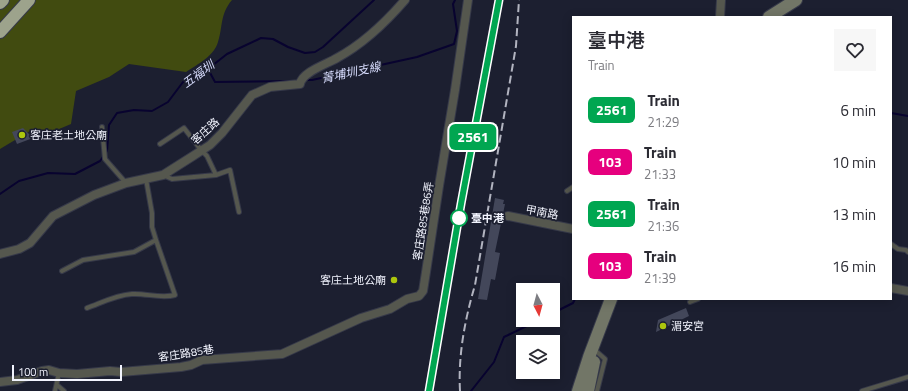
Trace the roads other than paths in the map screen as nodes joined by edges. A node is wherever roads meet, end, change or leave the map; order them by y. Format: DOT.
graph roads {
  1 [pos="3,0"];
  2 [pos="29,0"];
  3 [pos="405,0"];
  4 [pos="468,0"];
  5 [pos="721,0"];
  6 [pos="796,0"];
  7 [pos="0,3"];
  8 [pos="720,16"];
  9 [pos="771,16"];
  10 [pos="0,32"];
  11 [pos="102,127"];
  12 [pos="160,144"];
  13 [pos="201,150"];
  14 [pos="163,175"];
  15 [pos="216,175"];
  16 [pos="146,178"];
  17 [pos="126,183"];
  18 [pos="572,188"];
  19 [pos="566,191"];
  20 [pos="239,212"];
  21 [pos="508,216"];
  22 [pos="572,229"];
  23 [pos="156,240"];
  24 [pos="892,245"];
  25 [pos="908,252"];
  26 [pos="0,254"];
  27 [pos="62,272"];
  28 [pos="892,288"];
  29 [pos="908,292"];
  30 [pos="611,300"];
  31 [pos="695,300"];
  32 [pos="690,302"];
  33 [pos="87,308"];
  34 [pos="606,313"];
  35 [pos="597,352"];
  36 [pos="282,354"];
  37 [pos="59,373"];
  38 [pos="908,377"];
  39 [pos="0,382"];
  40 [pos="57,385"];
  41 [pos="55,391"];
  42 [pos="64,391"];
  43 [pos="578,391"];
  44 [pos="588,391"];
  45 [pos="597,391"];
  46 [pos="862,391"];
  1 -- 7 [label="highway"];
  2 -- 10 [label="highway"];
  3 -- 13 [label="street, 客庄路"];
  4 -- 36 [label="street, 客庄路85巷86弄"];
  5 -- 8 [label="street"];
  6 -- 9 [label="street"];
  11 -- 17 [label="lane"];
  12 -- 13 [label="lane"];
  13 -- 14 [label="street, 客庄路"];
  13 -- 15 [label="lane"];
  14 -- 15 [label="lane"];
  14 -- 16 [label="street, 客庄路"];
  15 -- 20 [label="lane"];
  16 -- 17 [label="street, 客庄路"];
  16 -- 23 [label="lane"];
  17 -- 26 [label="street, 客庄路"];
  18 -- 19 [label="lane"];
  21 -- 22 [label="street, 甲南路"];
  23 -- 27 [label="lane"];
  23 -- 33 [label="lane"];
  24 -- 25 [label="lane"];
  28 -- 29 [label="street"];
  30 -- 34 [label="street"];
  31 -- 32 [label="lane"];
  34 -- 35 [label="street"];
  34 -- 43 [label="street"];
  35 -- 44 [label="street"];
  35 -- 45 [label="lane"];
  36 -- 37 [label="street, 客庄路85巷"];
  37 -- 39 [label="street, 客庄路85巷"];
  37 -- 40 [label="lane"];
  38 -- 46 [label="lane"];
  40 -- 41 [label="lane"];
  40 -- 42 [label="lane"];
}
